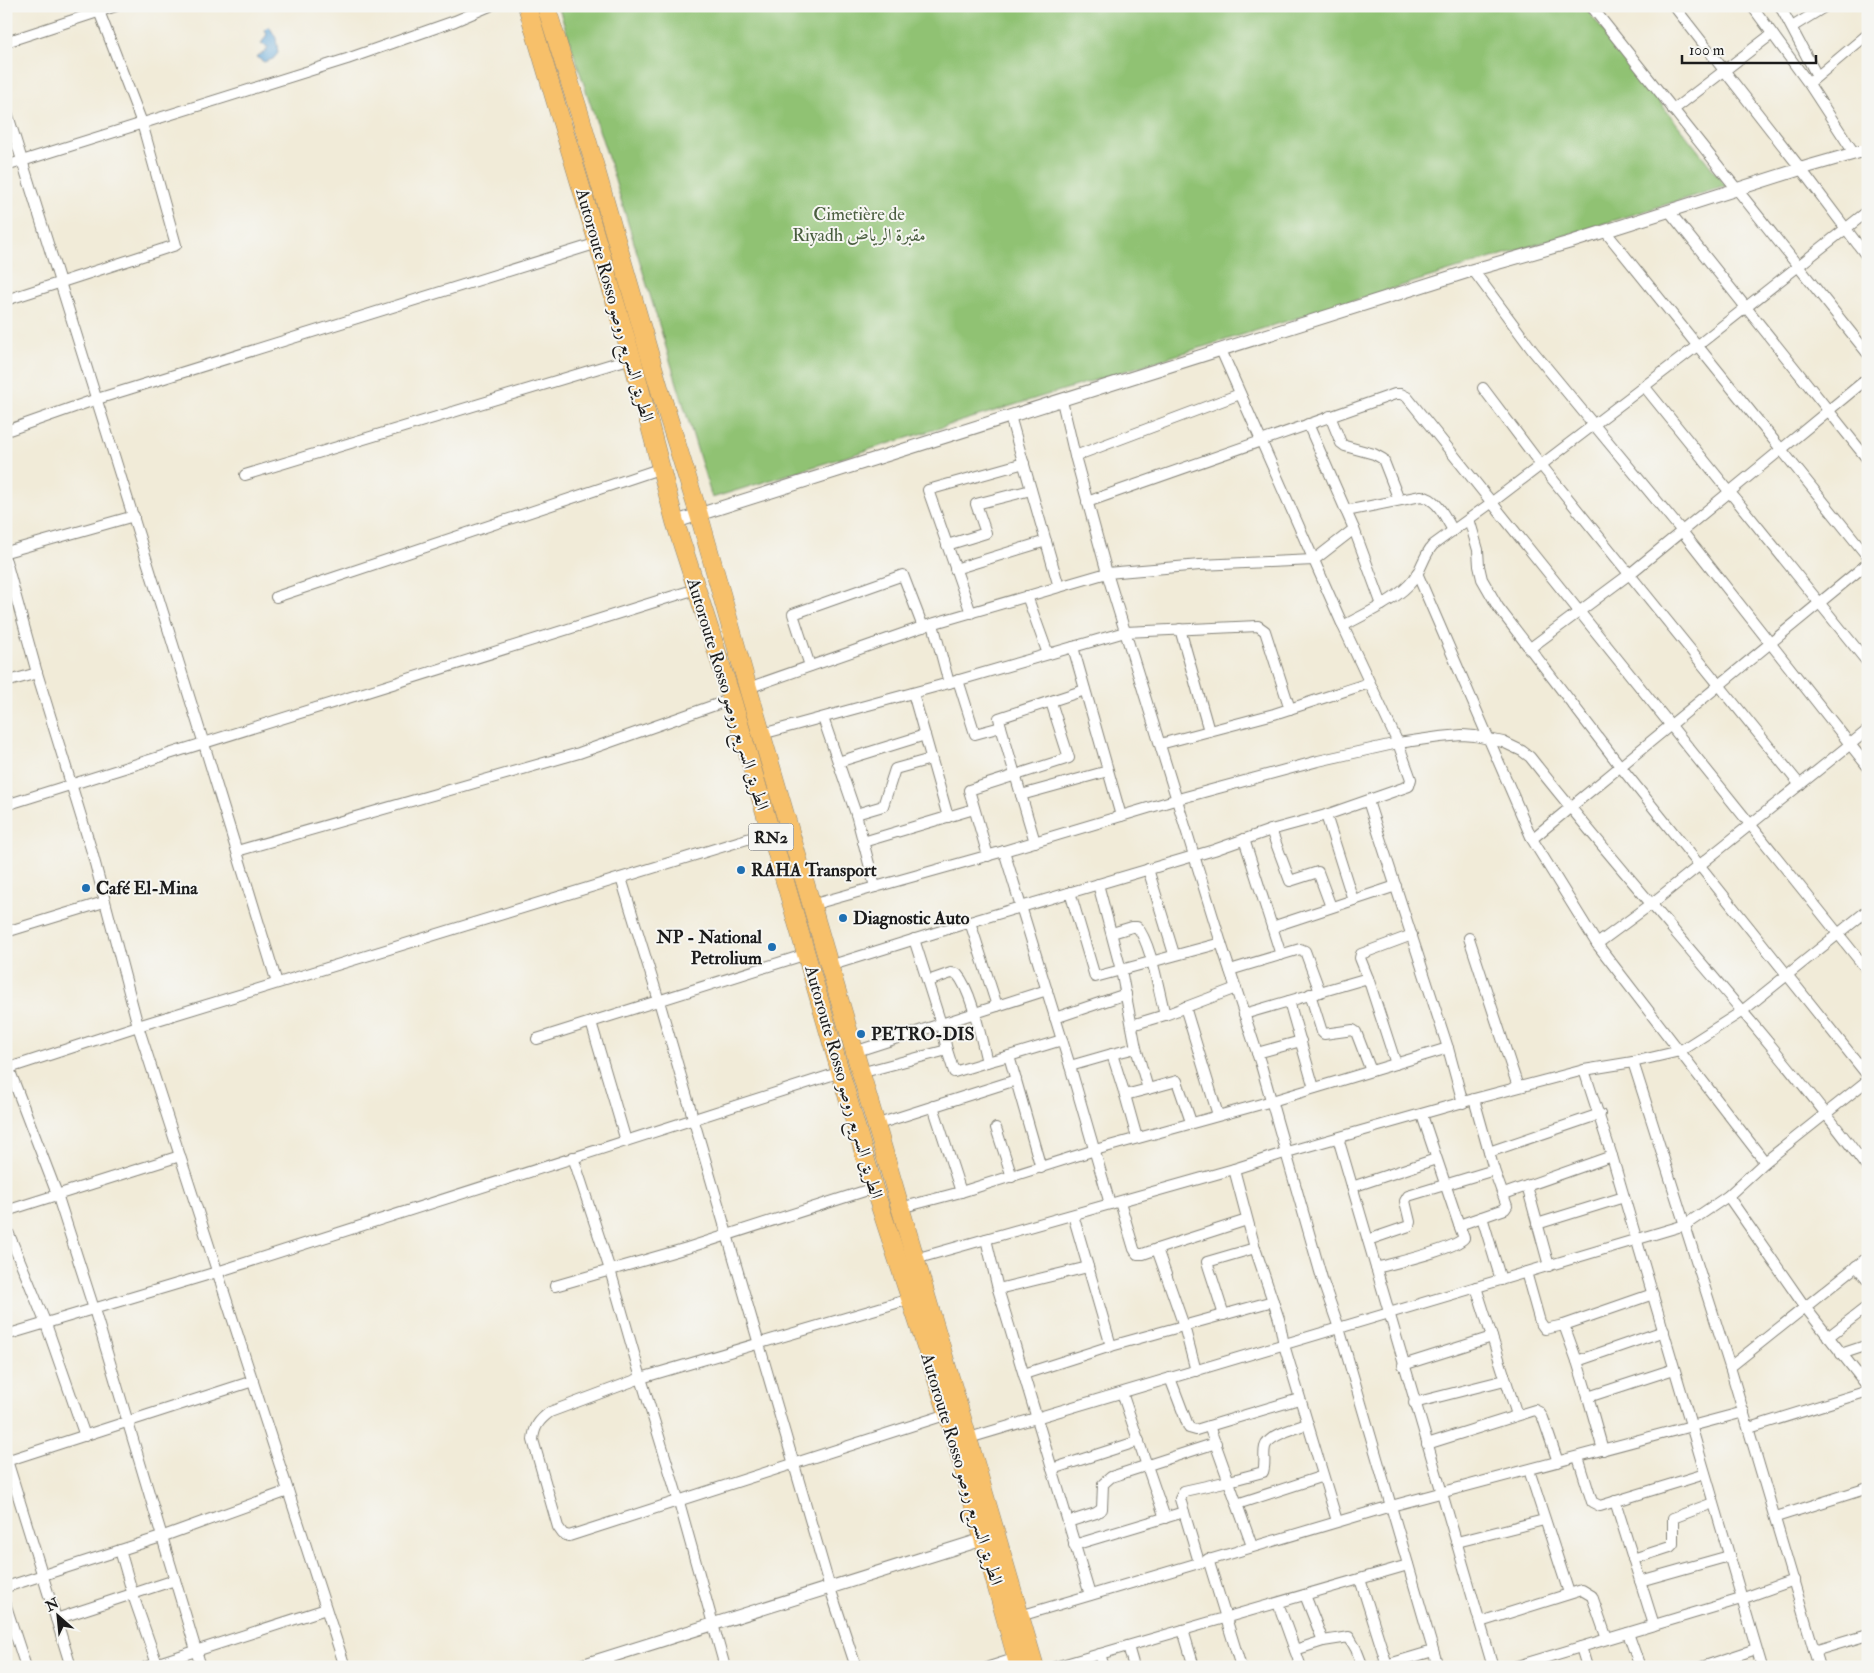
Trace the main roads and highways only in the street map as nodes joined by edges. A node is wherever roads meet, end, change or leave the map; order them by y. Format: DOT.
graph roads {
  1 [pos="527,6"];
  2 [pos="546,6"];
  3 [pos="1018,1662"];
  4 [pos="1035,1667"];
  1 -- 3 [label="highway, Autoroute Rosso الطريق السريع روصو / RN2"];
  2 -- 4 [label="highway, Autoroute Rosso الطريق السريع روصو / RN2"];
}
